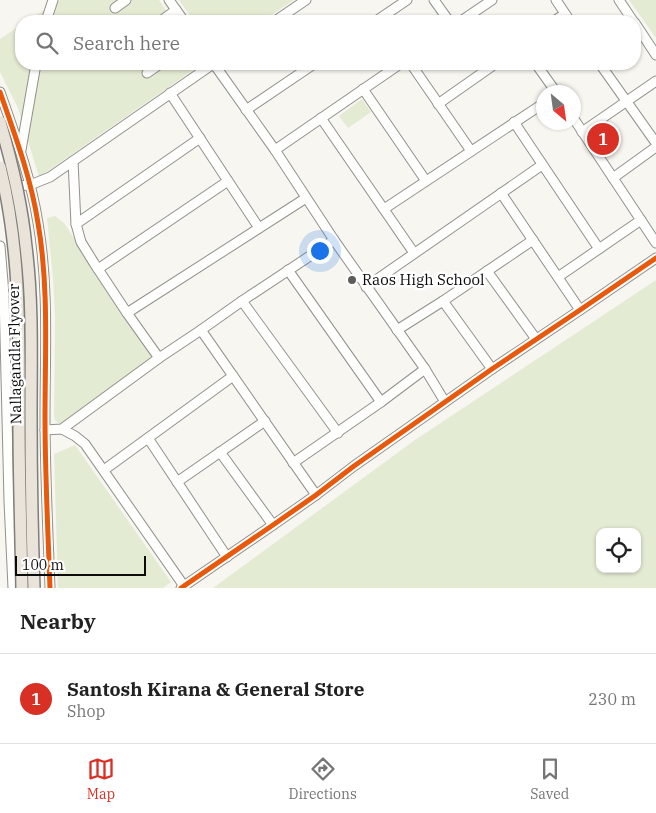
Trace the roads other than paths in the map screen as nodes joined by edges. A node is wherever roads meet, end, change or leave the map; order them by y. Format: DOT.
graph roads {
  1 [pos="53,0"];
  2 [pos="126,0"];
  3 [pos="169,0"];
  4 [pos="305,0"];
  5 [pos="408,0"];
  6 [pos="434,0"];
  7 [pos="492,0"];
  8 [pos="556,0"];
  9 [pos="619,0"];
  10 [pos="115,8"];
  11 [pos="176,10"];
  12 [pos="48,15"];
  13 [pos="169,15"];
  14 [pos="180,15"];
  15 [pos="284,15"];
  16 [pos="385,15"];
  17 [pos="445,15"];
  18 [pos="470,15"];
  19 [pos="567,15"];
  20 [pos="629,15"];
  21 [pos="641,32"];
  22 [pos="656,55"];
  23 [pos="35,70"];
  24 [pos="151,70"];
  25 [pos="205,70"];
  26 [pos="218,70"];
  27 [pos="305,70"];
  28 [pos="391,70"];
  29 [pos="415,70"];
  30 [pos="486,70"];
  31 [pos="540,70"];
  32 [pos="604,70"];
  33 [pos="147,73"];
  34 [pos="656,81"];
  35 [pos="551,85"];
  36 [pos="363,89"];
  37 [pos="0,92"];
  38 [pos="170,93"];
  39 [pos="626,102"];
  40 [pos="438,104"];
  41 [pos="536,108"];
  42 [pos="246,110"];
  43 [pos="321,118"];
  44 [pos="0,122"];
  45 [pos="514,122"];
  46 [pos="582,132"];
  47 [pos="200,138"];
  48 [pos="656,143"];
  49 [pos="656,147"];
  50 [pos="275,150"];
  51 [pos="20,151"];
  52 [pos="471,151"];
  53 [pos="73,161"];
  54 [pos="542,165"];
  55 [pos="0,167"];
  56 [pos="0,178"];
  57 [pos="613,178"];
  58 [pos="228,181"];
  59 [pos="426,181"];
  60 [pos="30,185"];
  61 [pos="0,187"];
  62 [pos="501,193"];
  63 [pos="306,198"];
  64 [pos="384,209"];
  65 [pos="641,220"];
  66 [pos="76,224"];
  67 [pos="259,228"];
  68 [pos="334,240"];
  69 [pos="533,240"];
  70 [pos="656,243"];
  71 [pos="0,246"];
  72 [pos="599,249"];
  73 [pos="414,254"];
  74 [pos="656,258"];
  75 [pos="98,269"];
  76 [pos="288,270"];
  77 [pos="487,271"];
  78 [pos="558,277"];
  79 [pos="366,287"];
  80 [pos="4,294"];
  81 [pos="46,294"];
  82 [pos="242,300"];
  83 [pos="443,300"];
  84 [pos="580,310"];
  85 [pos="127,313"];
  86 [pos="202,330"];
  87 [pos="397,330"];
  88 [pos="536,339"];
  89 [pos="159,358"];
  90 [pos="425,369"];
  91 [pos="492,369"];
  92 [pos="233,376"];
  93 [pos="381,402"];
  94 [pos="445,402"];
  95 [pos="264,421"];
  96 [pos="62,429"];
  97 [pos="45,430"];
  98 [pos="338,432"];
  99 [pos="148,438"];
  100 [pos="220,452"];
  101 [pos="294,463"];
  102 [pos="104,470"];
  103 [pos="177,482"];
  104 [pos="316,495"];
  105 [pos="5,502"];
  106 [pos="274,525"];
  107 [pos="227,557"];
  108 [pos="182,587"];
  109 [pos="13,588"];
  110 [pos="22,588"];
  111 [pos="34,588"];
  112 [pos="50,588"];
  1 -- 12 [label="street"];
  2 -- 10 [label="street"];
  3 -- 11 [label="street"];
  4 -- 15 [label="street"];
  5 -- 16 [label="street"];
  6 -- 17 [label="street"];
  7 -- 18 [label="street"];
  8 -- 19 [label="street"];
  9 -- 20 [label="street"];
  11 -- 13 [label="street"];
  11 -- 14 [label="street"];
  21 -- 22 [label="street"];
  23 -- 51 [label="street"];
  24 -- 33 [label="street"];
  25 -- 38 [label="street"];
  26 -- 42 [label="street"];
  27 -- 42 [label="street"];
  28 -- 36 [label="street"];
  29 -- 40 [label="street"];
  30 -- 40 [label="street"];
  31 -- 35 [label="street"];
  32 -- 39 [label="street"];
  34 -- 39 [label="street"];
  36 -- 43 [label="street"];
  36 -- 59 [label="street"];
  37 -- 51 [label="street"];
  38 -- 47 [label="street"];
  38 -- 53 [label="street"];
  39 -- 46 [label="street"];
  39 -- 48 [label="street"];
  40 -- 52 [label="street"];
  41 -- 45 [label="street"];
  42 -- 50 [label="street"];
  43 -- 50 [label="street"];
  43 -- 64 [label="street"];
  44 -- 111 [label="main road, Nallagandla Flyover, bridge"];
  45 -- 52 [label="street"];
  45 -- 54 [label="street"];
  46 -- 57 [label="street"];
  47 -- 58 [label="street"];
  47 -- 66 [label="street"];
  49 -- 57 [label="street"];
  50 -- 63 [label="street"];
  51 -- 56 [label="street"];
  51 -- 60 [label="street"];
  52 -- 59 [label="street"];
  53 -- 60 [label="street"];
  53 -- 66 [label="street"];
  54 -- 62 [label="street"];
  54 -- 72 [label="street"];
  55 -- 110 [label="main road, Nallagandla Flyover, bridge"];
  57 -- 65 [label="street"];
  58 -- 67 [label="street"];
  58 -- 75 [label="street"];
  59 -- 64 [label="street"];
  60 -- 61 [label="street"];
  60 -- 81 [label="street"];
  62 -- 69 [label="street"];
  62 -- 73 [label="street"];
  63 -- 67 [label="street"];
  63 -- 68 [label="street"];
  64 -- 73 [label="street"];
  65 -- 70 [label="street"];
  65 -- 72 [label="street"];
  66 -- 75 [label="street"];
  67 -- 85 [label="street"];
  68 -- 76 [label="street"];
  68 -- 79 [label="street"];
  69 -- 77 [label="street"];
  69 -- 78 [label="street"];
  71 -- 80 [label="street"];
  72 -- 78 [label="street"];
  73 -- 79 [label="street"];
  74 -- 84 [label="street"];
  75 -- 85 [label="street"];
  76 -- 82 [label="street"];
  76 -- 93 [label="street"];
  77 -- 83 [label="street"];
  77 -- 88 [label="street"];
  78 -- 84 [label="street"];
  79 -- 87 [label="street"];
  80 -- 81 [label="street"];
  80 -- 105 [label="street"];
  81 -- 97 [label="street"];
  82 -- 86 [label="street"];
  82 -- 98 [label="street"];
  83 -- 87 [label="street"];
  83 -- 91 [label="street"];
  84 -- 88 [label="street"];
  85 -- 89 [label="street"];
  86 -- 89 [label="street"];
  86 -- 92 [label="street"];
  87 -- 90 [label="street"];
  88 -- 91 [label="street"];
  89 -- 96 [label="street"];
  90 -- 93 [label="street"];
  90 -- 94 [label="street"];
  91 -- 94 [label="street"];
  92 -- 95 [label="street"];
  92 -- 99 [label="street"];
  93 -- 98 [label="street"];
  94 -- 104 [label="street"];
  95 -- 100 [label="street"];
  95 -- 101 [label="street"];
  96 -- 97 [label="street"];
  96 -- 102 [label="street"];
  97 -- 112 [label="street"];
  98 -- 101 [label="street"];
  99 -- 102 [label="street"];
  99 -- 103 [label="street"];
  100 -- 103 [label="street"];
  100 -- 106 [label="street"];
  101 -- 104 [label="street"];
  102 -- 108 [label="street"];
  103 -- 107 [label="street"];
  104 -- 106 [label="street"];
  105 -- 109 [label="street"];
  106 -- 107 [label="street"];
  107 -- 108 [label="street"];
}
